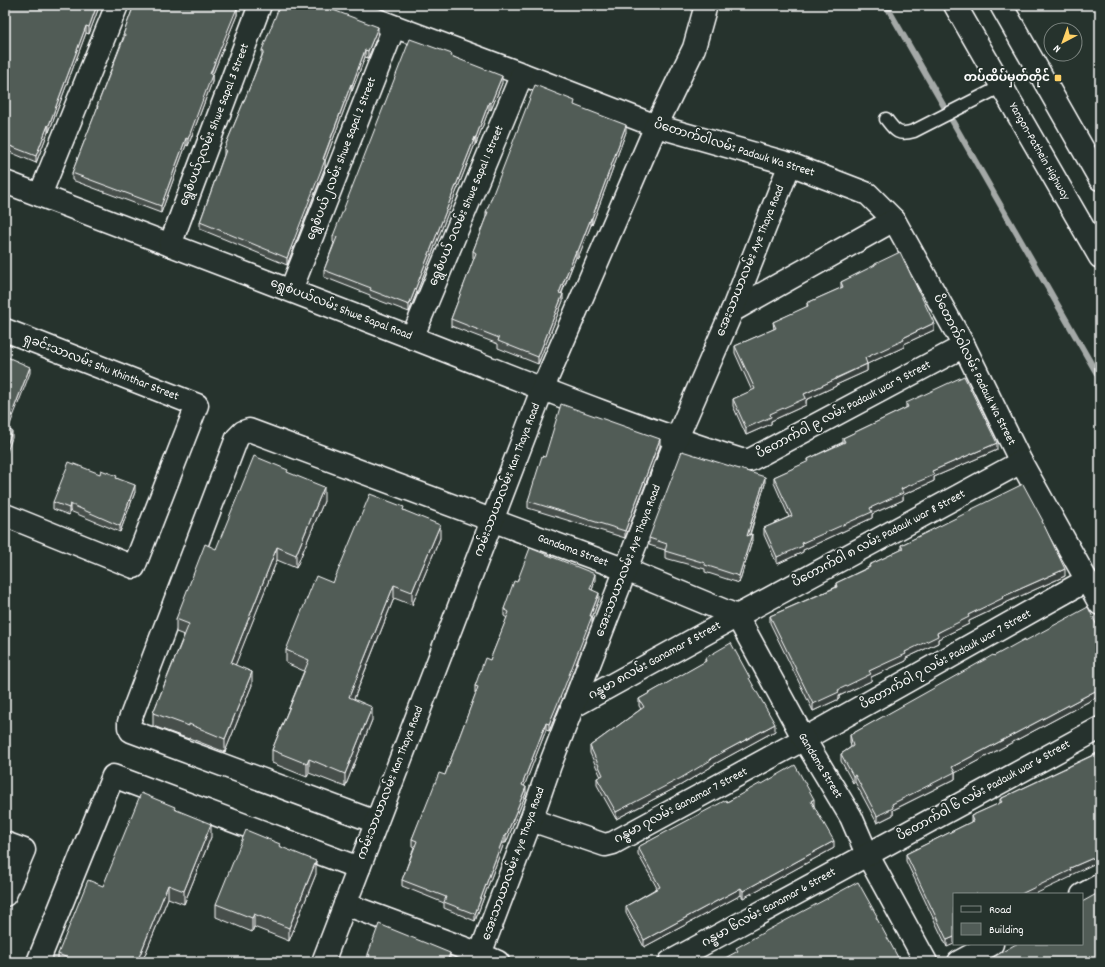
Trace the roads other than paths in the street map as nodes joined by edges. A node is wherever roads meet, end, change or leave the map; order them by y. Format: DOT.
graph roads {
  1 [pos="117,5"];
  2 [pos="260,5"];
  3 [pos="337,5"];
  4 [pos="706,5"];
  5 [pos="954,5"];
  6 [pos="1002,5"];
  7 [pos="394,27"];
  8 [pos="522,74"];
  9 [pos="1002,86"];
  10 [pos="886,119"];
  11 [pos="656,126"];
  12 [pos="790,164"];
  13 [pos="1100,179"];
  14 [pos="5,182"];
  15 [pos="40,195"];
  16 [pos="894,220"];
  17 [pos="170,245"];
  18 [pos="1100,257"];
  19 [pos="291,290"];
  20 [pos="732,311"];
  21 [pos="5,330"];
  22 [pos="412,338"];
  23 [pos="964,346"];
  24 [pos="542,390"];
  25 [pos="676,440"];
  26 [pos="1021,462"];
  27 [pos="5,515"];
  28 [pos="492,521"];
  29 [pos="626,570"];
  30 [pos="1087,580"];
  31 [pos="1100,604"];
  32 [pos="737,616"];
  33 [pos="572,707"];
  34 [pos="1100,728"];
  35 [pos="804,739"];
  36 [pos="531,820"];
  37 [pos="376,822"];
  38 [pos="14,846"];
  39 [pos="867,854"];
  40 [pos="359,868"];
  41 [pos="1100,885"];
  42 [pos="1083,894"];
  43 [pos="5,895"];
  44 [pos="345,904"];
  45 [pos="990,945"];
  46 [pos="485,959"];
  47 [pos="38,962"];
  48 [pos="323,962"];
  49 [pos="670,962"];
  50 [pos="926,962"];
  51 [pos="959,962"];
  1 -- 15 [label="street"];
  2 -- 17 [label="street, ရွေစံပယ်၃လမ်း Shwe Sapal 3 Street"];
  3 -- 7 [label="street, ပိတောက်ဝါလမ်း Padauk Wa Street"];
  4 -- 11 [label="street, ကမ်းသာယာလမ်း Kan Thaya Road"];
  5 -- 9 [label="street, Yangon-Pathein Highway"];
  6 -- 13 [label="street"];
  7 -- 8 [label="street, ပိတောက်ဝါလမ်း Padauk Wa Street"];
  7 -- 19 [label="street, ရွေစံပယ်၂လမ်း Shwe Sapal 2 Street"];
  8 -- 11 [label="street, ပိတောက်ဝါလမ်း Padauk Wa Street"];
  8 -- 22 [label="street, ရွေစံပယ် ၁လမ်း Shwe Sapal 1 Street"];
  9 -- 10 [label="lane"];
  9 -- 18 [label="street, Yangon-Pathein Highway"];
  11 -- 12 [label="street, ပိတောက်ဝါလမ်း Padauk Wa Street"];
  11 -- 24 [label="street, ကမ်းသာယာလမ်း Kan Thaya Road"];
  12 -- 16 [label="street, ပိတောက်ဝါလမ်း Padauk Wa Street"];
  12 -- 20 [label="street, အေးသာယာလမ်း Aye Thaya Road"];
  14 -- 15 [label="street, ရွေစံပယ်လမ်း Shwe Sapal Road"];
  15 -- 17 [label="street, ရွေစံပယ်လမ်း Shwe Sapal Road"];
  16 -- 20 [label="street"];
  16 -- 23 [label="street, ပိတောက်ဝါလမ်း Padauk Wa Street"];
  17 -- 19 [label="street, ရွေစံပယ်လမ်း Shwe Sapal Road"];
  19 -- 22 [label="street, ရွေစံပယ်လမ်း Shwe Sapal Road"];
  20 -- 25 [label="street, အေးသာယာလမ်း Aye Thaya Road"];
  21 -- 27 [label="street, ရှခင်းသာလမ်း Shu Khinthar Street"];
  22 -- 24 [label="street, ရွေစံပယ်လမ်း Shwe Sapal Road"];
  23 -- 25 [label="street, ပိတောက်ဝါ ၉ လမ်း Padauk war 9 Street"];
  23 -- 26 [label="street, ပိတောက်ဝါလမ်း Padauk Wa Street"];
  24 -- 25 [label="street, ရွေစံပယ်လမ်း Shwe Sapal Road"];
  24 -- 28 [label="street, ကမ်းသာယာလမ်း Kan Thaya Road"];
  25 -- 29 [label="street, အေးသာယာလမ်း Aye Thaya Road"];
  26 -- 30 [label="street, ပိတောက်ဝါလမ်း Padauk Wa Street"];
  26 -- 32 [label="street, ပိတောက်ဝါ ၈ လမ်း Padauk war 8 Street"];
  28 -- 29 [label="street, Gandama Street"];
  28 -- 37 [label="street, ကမ်းသာယာလမ်း Kan Thaya Road"];
  28 -- 37 [label="street, Gandama Street"];
  29 -- 32 [label="street, Gandama Street"];
  29 -- 33 [label="street, အေးသာယာလမ်း Aye Thaya Road"];
  30 -- 31 [label="street, ပိတောက်ဝါလမ်း Padauk Wa Street"];
  30 -- 35 [label="street, ပိတောက်ဝါ ၇ လမ်း Padauk war 7 Street"];
  32 -- 33 [label="street, ဂန္ဓမာ ၈လမ်း Ganamar 8 Street"];
  32 -- 35 [label="street, Gandama Street"];
  33 -- 36 [label="street, အေးသာယာလမ်း Aye Thaya Road"];
  34 -- 39 [label="street, ပိတောက်ဝါ ၆ လမ်း Padauk war 6 Street"];
  35 -- 36 [label="street, ဂန္ဓမာ ၇လမ်း Ganamar 7 Street"];
  35 -- 39 [label="street, Gandama Street"];
  36 -- 46 [label="street, အေးသာယာလမ်း Aye Thaya Road"];
  37 -- 40 [label="street, ကမ်းသာယာလမ်း Kan Thaya Road"];
  38 -- 43 [label="street"];
  39 -- 49 [label="street, ဂန္ဓမာ ၆လမ်း Ganamar 6 Street"];
  39 -- 50 [label="street, Gandama Street"];
  40 -- 44 [label="street, ကမ်းသာယာလမ်း Kan Thaya Road"];
  40 -- 47 [label="street"];
  41 -- 42 [label="street"];
  44 -- 46 [label="street"];
  44 -- 48 [label="street, ကမ်းသာယာလမ်း Kan Thaya Road"];
  45 -- 51 [label="street"];
}
